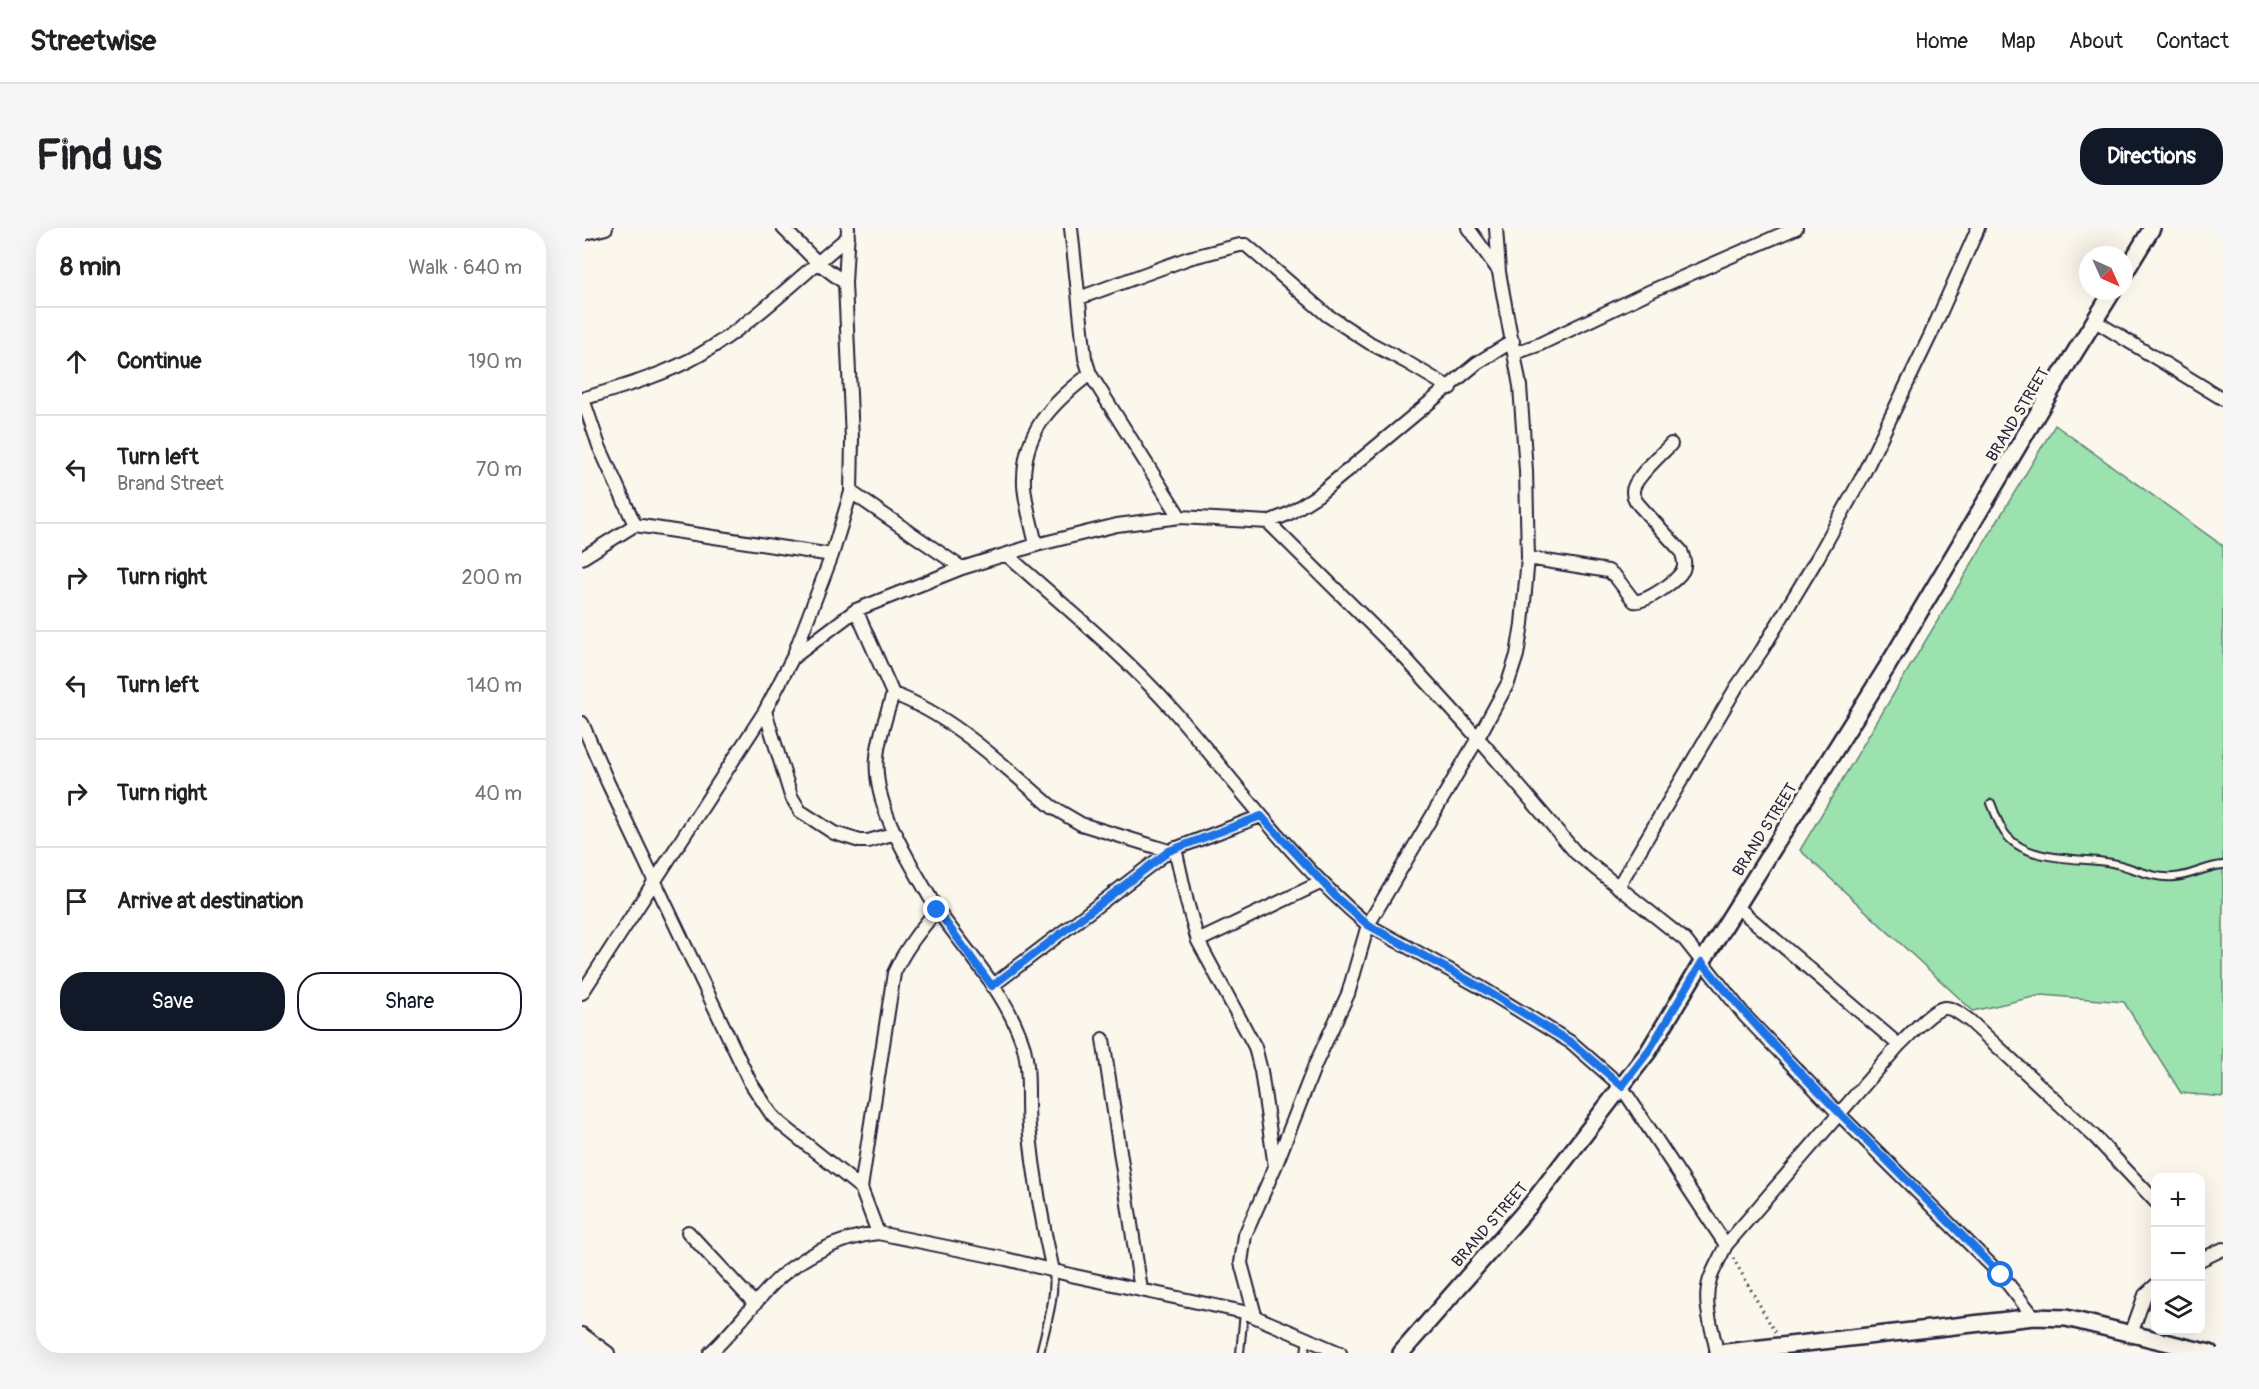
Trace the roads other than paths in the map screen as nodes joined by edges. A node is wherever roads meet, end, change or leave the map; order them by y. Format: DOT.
graph roads {
  1 [pos="606,228"];
  2 [pos="783,228"];
  3 [pos="1071,228"];
  4 [pos="1468,228"];
  5 [pos="1496,228"];
  6 [pos="1796,228"];
  7 [pos="1978,228"];
  8 [pos="2152,228"];
  9 [pos="848,233"];
  10 [pos="582,234"];
  11 [pos="2133,259"];
  12 [pos="817,262"];
  13 [pos="1500,272"];
  14 [pos="845,283"];
  15 [pos="1079,298"];
  16 [pos="2108,300"];
  17 [pos="2095,321"];
  18 [pos="1514,347"];
  19 [pos="1090,374"];
  20 [pos="1450,388"];
  21 [pos="582,399"];
  22 [pos="2223,399"];
  23 [pos="1671,444"];
  24 [pos="851,492"];
  25 [pos="1180,517"];
  26 [pos="1268,522"];
  27 [pos="636,525"];
  28 [pos="1036,544"];
  29 [pos="832,555"];
  30 [pos="1007,555"];
  31 [pos="582,558"];
  32 [pos="1528,558"];
  33 [pos="962,568"];
  34 [pos="856,610"];
  35 [pos="793,657"];
  36 [pos="893,694"];
  37 [pos="765,711"];
  38 [pos="582,723"];
  39 [pos="1478,738"];
  40 [pos="1991,803"];
  41 [pos="1261,816"];
  42 [pos="896,833"];
  43 [pos="1172,849"];
  44 [pos="2223,865"];
  45 [pos="655,879"];
  46 [pos="1322,882"];
  47 [pos="1618,888"];
  48 [pos="1737,907"];
  49 [pos="937,910"];
  50 [pos="1368,925"];
  51 [pos="1198,941"];
  52 [pos="1702,962"];
  53 [pos="992,986"];
  54 [pos="582,993"];
  55 [pos="1102,1039"];
  56 [pos="1899,1045"];
  57 [pos="1622,1086"];
  58 [pos="1839,1114"];
  59 [pos="1275,1167"];
  60 [pos="861,1188"];
  61 [pos="2151,1197"];
  62 [pos="688,1232"];
  63 [pos="878,1233"];
  64 [pos="1726,1245"];
  65 [pos="2223,1249"];
  66 [pos="2205,1258"];
  67 [pos="1053,1271"];
  68 [pos="1141,1290"];
  69 [pos="2151,1290"];
  70 [pos="755,1304"];
  71 [pos="1249,1313"];
  72 [pos="2034,1317"];
  73 [pos="582,1334"];
  74 [pos="2130,1334"];
  75 [pos="1307,1338"];
  76 [pos="594,1344"];
  77 [pos="583,1353"];
  78 [pos="608,1353"];
  79 [pos="710,1353"];
  80 [pos="1040,1353"];
  81 [pos="1240,1353"];
  82 [pos="1305,1353"];
  83 [pos="1340,1353"];
  84 [pos="1401,1353"];
  85 [pos="1718,1353"];
  86 [pos="2210,1353"];
  1 -- 10 [label="street"];
  2 -- 12 [label="street"];
  3 -- 15 [label="street"];
  4 -- 13 [label="street"];
  5 -- 13 [label="street"];
  6 -- 18 [label="street"];
  7 -- 47 [label="street"];
  8 -- 11 [label="street"];
  9 -- 12 [label="street"];
  9 -- 14 [label="street"];
  12 -- 14 [label="street"];
  12 -- 21 [label="street"];
  13 -- 18 [label="street"];
  14 -- 24 [label="street"];
  15 -- 19 [label="street"];
  15 -- 20 [label="street"];
  16 -- 17 [label="street, BRAND STREET"];
  17 -- 22 [label="street"];
  17 -- 48 [label="street, BRAND STREET"];
  18 -- 20 [label="street"];
  18 -- 32 [label="street"];
  19 -- 25 [label="street"];
  19 -- 28 [label="street"];
  20 -- 26 [label="street"];
  21 -- 27 [label="street"];
  23 -- 32 [label="street"];
  24 -- 29 [label="street"];
  24 -- 33 [label="street"];
  25 -- 26 [label="street"];
  25 -- 28 [label="street"];
  26 -- 39 [label="street"];
  27 -- 29 [label="street"];
  27 -- 31 [label="street"];
  28 -- 30 [label="street"];
  29 -- 35 [label="street"];
  30 -- 33 [label="street"];
  30 -- 41 [label="street"];
  32 -- 39 [label="street"];
  33 -- 34 [label="street"];
  34 -- 35 [label="street"];
  34 -- 36 [label="street"];
  35 -- 37 [label="street"];
  36 -- 42 [label="street"];
  36 -- 43 [label="street"];
  37 -- 42 [label="street"];
  37 -- 45 [label="street"];
  38 -- 45 [label="street"];
  39 -- 47 [label="street"];
  39 -- 50 [label="street"];
  40 -- 44 [label="lane"];
  41 -- 43 [label="street"];
  41 -- 46 [label="street"];
  42 -- 49 [label="street"];
  43 -- 51 [label="street"];
  43 -- 53 [label="street"];
  45 -- 54 [label="street"];
  45 -- 60 [label="street"];
  46 -- 50 [label="street"];
  46 -- 51 [label="street"];
  47 -- 52 [label="street"];
  48 -- 52 [label="street, BRAND STREET"];
  48 -- 56 [label="street"];
  49 -- 53 [label="street"];
  49 -- 60 [label="street"];
  50 -- 57 [label="street"];
  50 -- 59 [label="street"];
  51 -- 59 [label="street"];
  52 -- 57 [label="street, BRAND STREET"];
  52 -- 58 [label="street"];
  53 -- 67 [label="street"];
  55 -- 68 [label="street"];
  56 -- 58 [label="street"];
  56 -- 61 [label="street"];
  57 -- 64 [label="street"];
  57 -- 84 [label="street, BRAND STREET"];
  58 -- 64 [label="street"];
  58 -- 72 [label="street"];
  59 -- 71 [label="street"];
  60 -- 63 [label="street"];
  62 -- 70 [label="street"];
  63 -- 67 [label="street"];
  63 -- 70 [label="street"];
  64 -- 85 [label="street"];
  65 -- 66 [label="street"];
  67 -- 68 [label="street"];
  67 -- 80 [label="lane"];
  68 -- 71 [label="street"];
  69 -- 74 [label="street"];
  70 -- 79 [label="street"];
  71 -- 75 [label="street"];
  71 -- 81 [label="lane"];
  72 -- 74 [label="street"];
  72 -- 85 [label="street"];
  73 -- 76 [label="street"];
  74 -- 86 [label="street"];
  75 -- 82 [label="lane"];
  75 -- 83 [label="street"];
  76 -- 77 [label="street"];
  76 -- 78 [label="street"];
}
